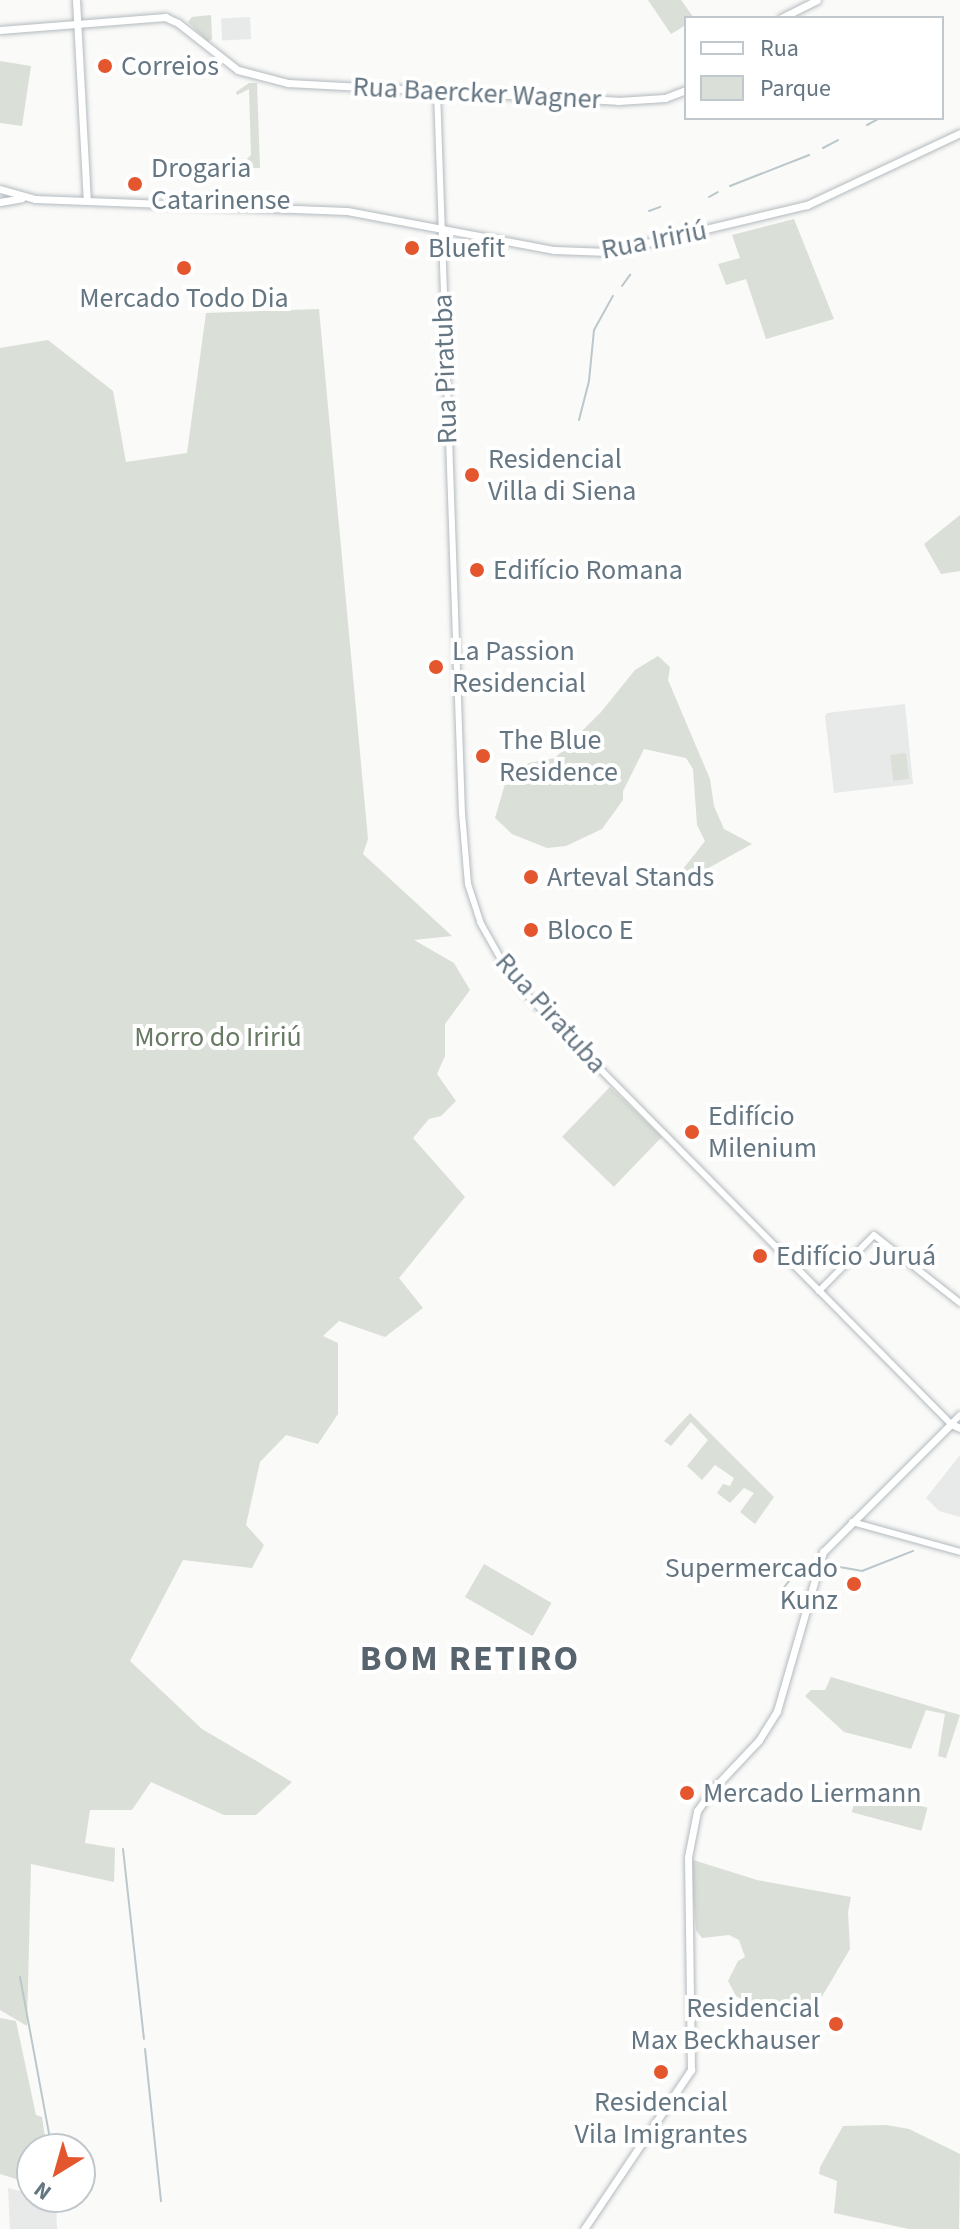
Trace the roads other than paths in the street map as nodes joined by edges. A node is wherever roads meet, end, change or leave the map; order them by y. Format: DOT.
graph roads {
  1 [pos="76,0"];
  2 [pos="817,0"];
  3 [pos="785,16"];
  4 [pos="77,23"];
  5 [pos="0,30"];
  6 [pos="437,91"];
  7 [pos="684,91"];
  8 [pos="960,133"];
  9 [pos="0,189"];
  10 [pos="24,198"];
  11 [pos="87,200"];
  12 [pos="0,202"];
  13 [pos="440,228"];
  14 [pos="819,1291"];
  15 [pos="960,1303"];
  16 [pos="960,1415"];
  17 [pos="951,1424"];
  18 [pos="960,1428"];
  19 [pos="852,1522"];
  20 [pos="960,1552"];
  21 [pos="584,2229"];
  1 -- 4 [label="main road"];
  2 -- 3 [label="main road"];
  4 -- 5 [label="main road, Rua Baercker Wagner"];
  4 -- 6 [label="main road, Rua Baercker Wagner"];
  4 -- 11 [label="main road"];
  6 -- 7 [label="main road, Rua Baercker Wagner"];
  6 -- 13 [label="main road, Rua Piratuba"];
  8 -- 13 [label="main road, Rua Iririú"];
  9 -- 10 [label="main road, Rua Iririú"];
  10 -- 11 [label="main road, Rua Iririú"];
  10 -- 12 [label="main road"];
  11 -- 13 [label="main road, Rua Iririú"];
  13 -- 14 [label="main road, Rua Piratuba"];
  14 -- 15 [label="main road"];
  14 -- 17 [label="main road, Rua Piratuba"];
  16 -- 17 [label="main road"];
  17 -- 18 [label="main road"];
  17 -- 19 [label="main road"];
  19 -- 20 [label="main road"];
  19 -- 21 [label="main road"];
}
